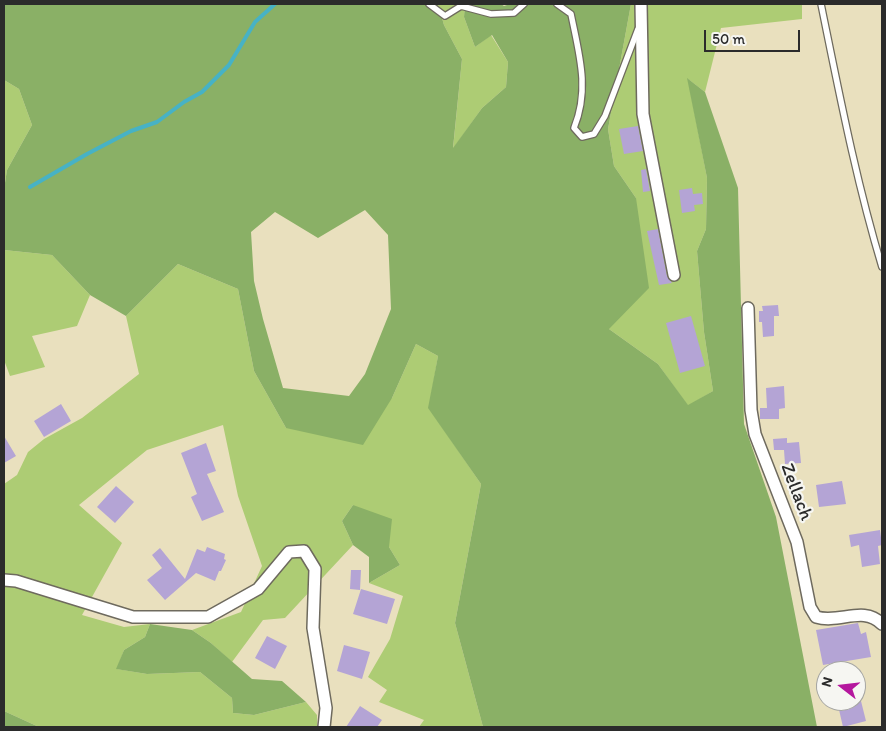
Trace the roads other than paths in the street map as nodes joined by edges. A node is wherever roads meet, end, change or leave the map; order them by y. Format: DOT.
graph roads {
  1 [pos="429,4"];
  2 [pos="524,4"];
  3 [pos="557,4"];
  4 [pos="641,4"];
  5 [pos="821,4"];
  6 [pos="641,22"];
  7 [pos="882,267"];
  8 [pos="674,275"];
  9 [pos="748,308"];
  10 [pos="4,580"];
  11 [pos="882,624"];
  12 [pos="324,727"];
  1 -- 2 [label="lane"];
  3 -- 6 [label="lane"];
  4 -- 6 [label="street"];
  5 -- 7 [label="lane"];
  6 -- 8 [label="street"];
  9 -- 11 [label="street, Zellach"];
  10 -- 12 [label="street"];
}
